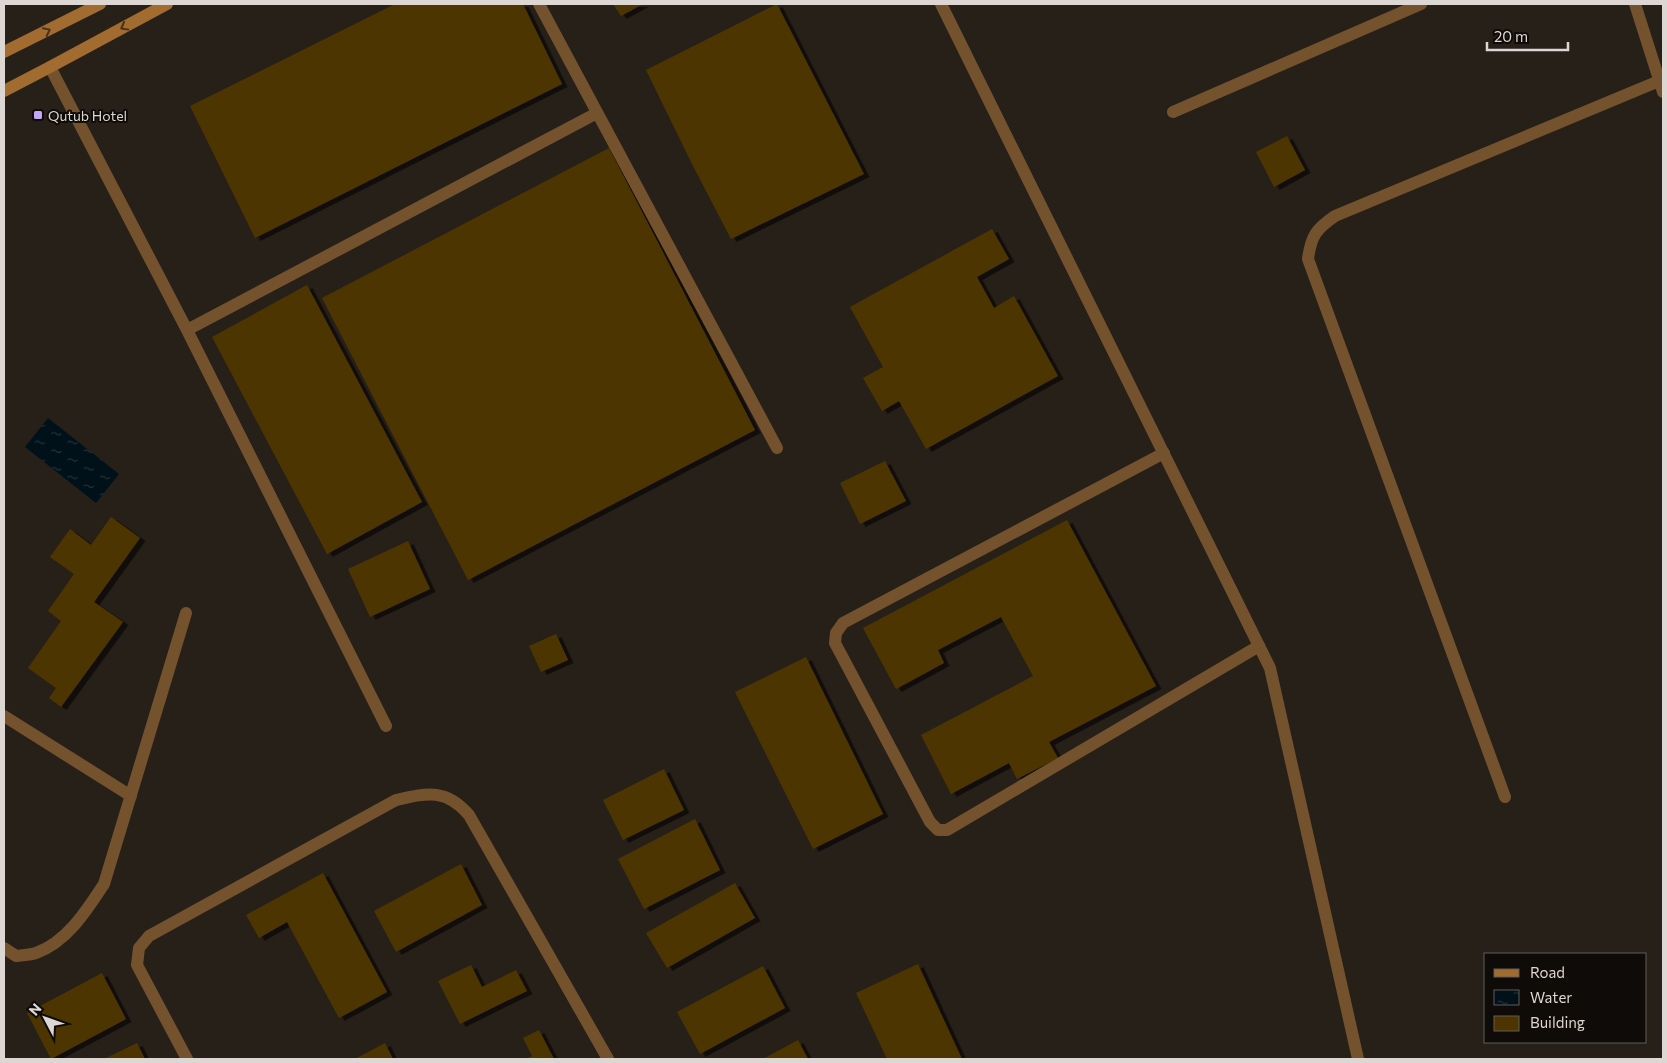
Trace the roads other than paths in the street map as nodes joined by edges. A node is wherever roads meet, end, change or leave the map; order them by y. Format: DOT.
graph roads {
  1 [pos="100,4"];
  2 [pos="166,4"];
  3 [pos="539,4"];
  4 [pos="941,4"];
  5 [pos="1421,4"];
  6 [pos="1635,4"];
  7 [pos="4,52"];
  8 [pos="50,68"];
  9 [pos="1661,86"];
  10 [pos="4,91"];
  11 [pos="1173,112"];
  12 [pos="597,113"];
  13 [pos="187,330"];
  14 [pos="777,448"];
  15 [pos="1164,453"];
  16 [pos="186,613"];
  17 [pos="1259,646"];
  18 [pos="4,716"];
  19 [pos="386,726"];
  20 [pos="131,796"];
  21 [pos="1506,797"];
  22 [pos="4,948"];
  23 [pos="187,1059"];
  24 [pos="608,1059"];
  25 [pos="1358,1059"];
  7 -- 1 [label="main road, one-way"];
  2 -- 8 [label="main road, one-way"];
  3 -- 12 [label="street"];
  4 -- 15 [label="street"];
  5 -- 11 [label="street"];
  6 -- 9 [label="street"];
  8 -- 10 [label="main road"];
  8 -- 13 [label="street"];
  9 -- 21 [label="street"];
  12 -- 13 [label="street"];
  12 -- 14 [label="street"];
  13 -- 19 [label="street"];
  15 -- 17 [label="street"];
  15 -- 17 [label="street"];
  16 -- 20 [label="street"];
  17 -- 25 [label="street"];
  18 -- 20 [label="street"];
  20 -- 22 [label="street"];
  23 -- 24 [label="street"];
}
